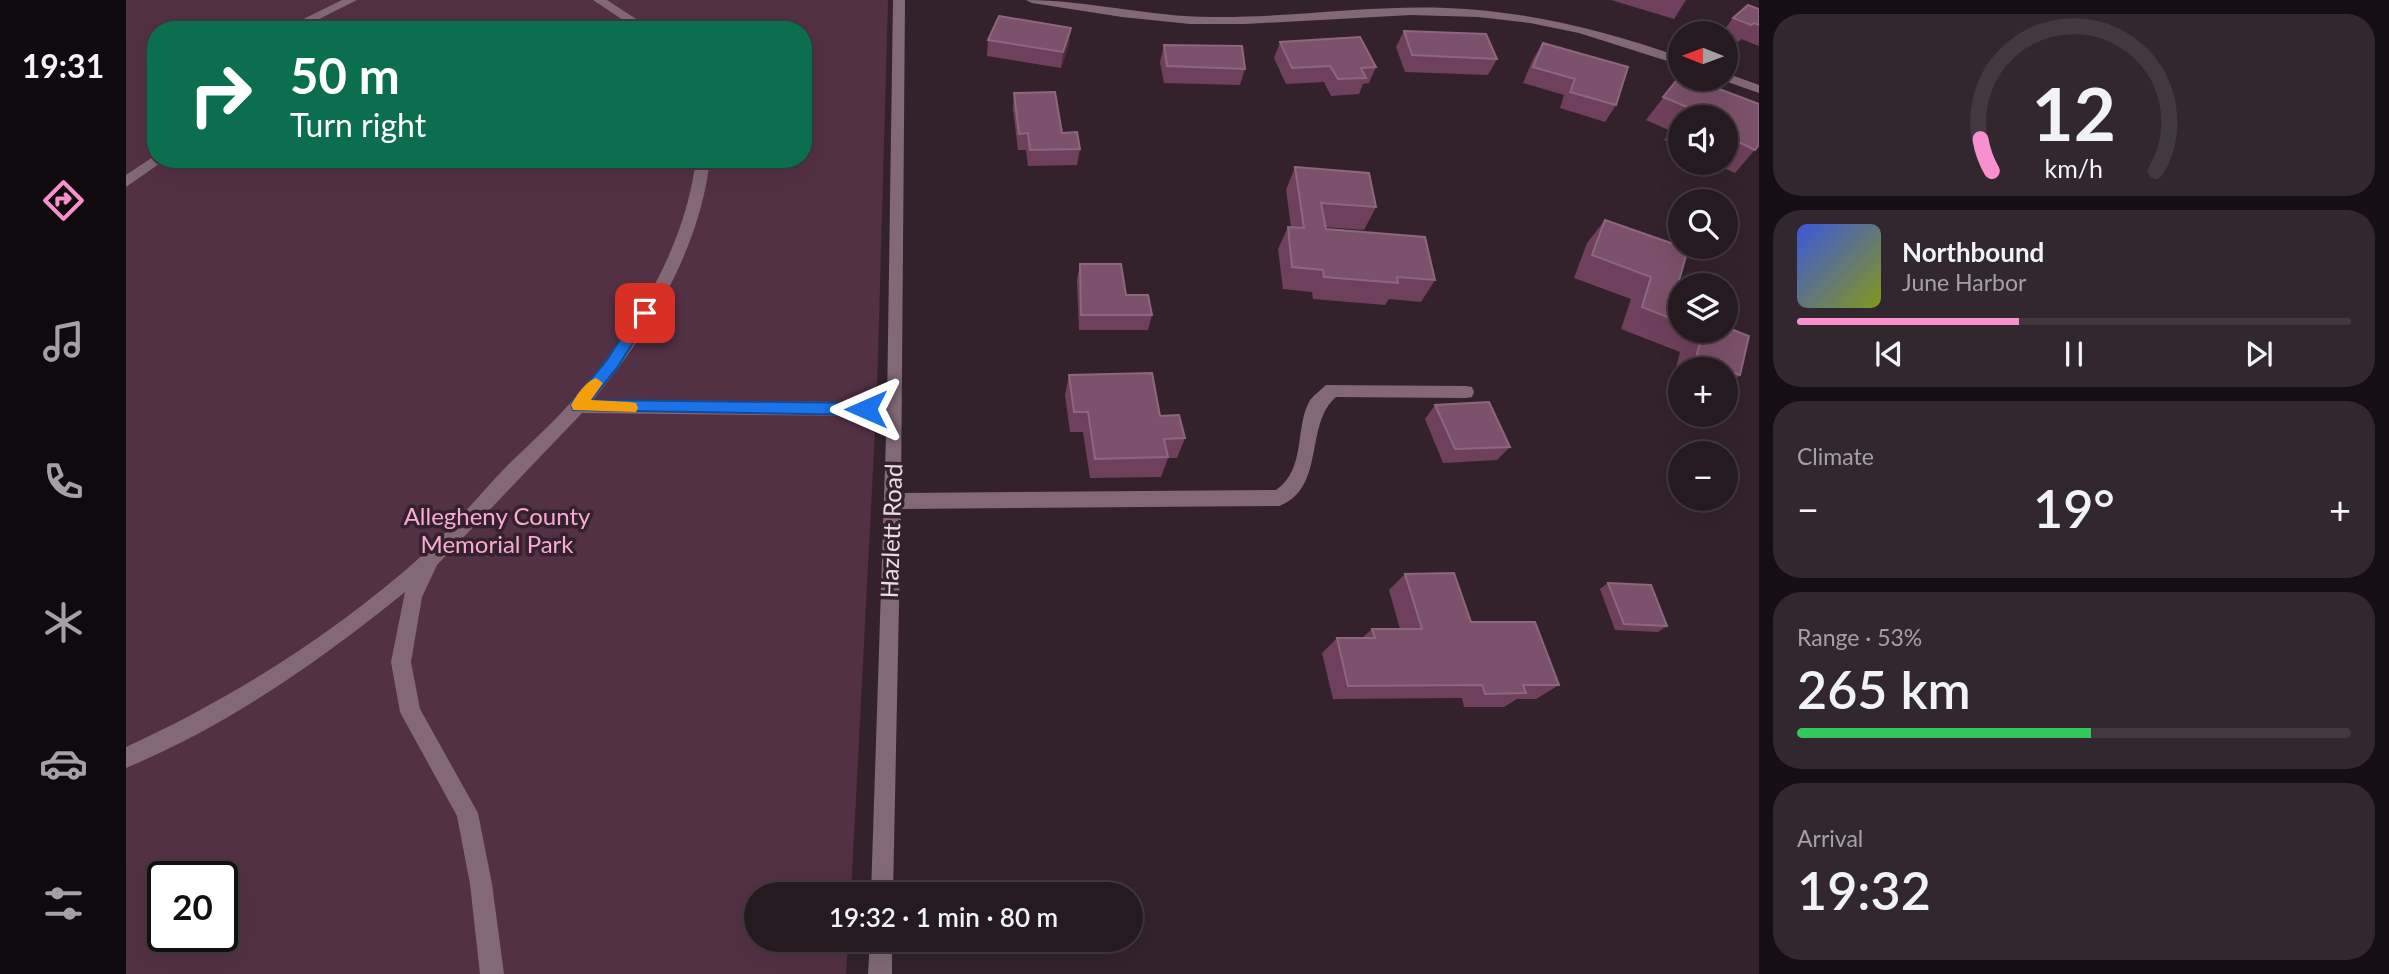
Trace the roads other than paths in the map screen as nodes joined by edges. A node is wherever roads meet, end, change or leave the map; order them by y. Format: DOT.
graph roads {
  1 [pos="351,0"];
  2 [pos="599,0"];
  3 [pos="899,0"];
  4 [pos="1032,0"];
  5 [pos="306,21"];
  6 [pos="633,21"];
  7 [pos="1668,57"];
  8 [pos="1738,81"];
  9 [pos="1759,89"];
  10 [pos="147,167"];
  11 [pos="702,168"];
  12 [pos="126,182"];
  13 [pos="1466,392"];
  14 [pos="578,405"];
  15 [pos="866,409"];
  16 [pos="892,501"];
  17 [pos="434,556"];
  18 [pos="126,758"];
  19 [pos="882,882"];
  20 [pos="881,952"];
  21 [pos="489,969"];
  22 [pos="880,974"];
  1 -- 5 [label="street"];
  2 -- 6 [label="street"];
  3 -- 16 [label="street, Hazlett Road"];
  4 -- 7 [label="street"];
  8 -- 9 [label="street"];
  10 -- 12 [label="street"];
  11 -- 14 [label="street"];
  13 -- 16 [label="street"];
  14 -- 15 [label="street"];
  14 -- 17 [label="street"];
  16 -- 19 [label="street, Hazlett Road"];
  17 -- 18 [label="street"];
  17 -- 21 [label="street"];
  20 -- 22 [label="street"];
}
